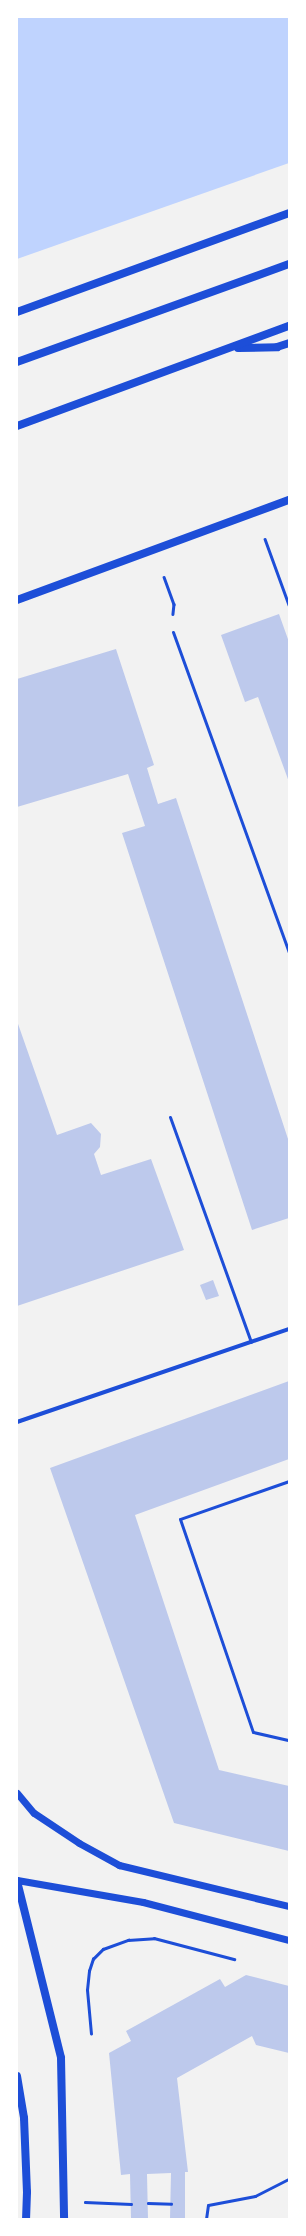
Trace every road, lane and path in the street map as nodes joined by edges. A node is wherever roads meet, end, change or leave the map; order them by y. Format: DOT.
graph roads {
  1 [pos="289,213"];
  2 [pos="289,264"];
  3 [pos="17,312"];
  4 [pos="289,326"];
  5 [pos="289,343"];
  6 [pos="232,348"];
  7 [pos="17,362"];
  8 [pos="17,426"];
  9 [pos="289,500"];
  10 [pos="265,540"];
  11 [pos="164,577"];
  12 [pos="17,600"];
  13 [pos="174,604"];
  14 [pos="289,605"];
  15 [pos="173,632"];
  16 [pos="289,953"];
  17 [pos="170,1117"];
  18 [pos="289,1329"];
  19 [pos="251,1342"];
  20 [pos="17,1422"];
  21 [pos="289,1482"];
  22 [pos="289,1740"];
  23 [pos="17,1794"];
  24 [pos="17,1880"];
  25 [pos="289,1906"];
  26 [pos="289,1940"];
  27 [pos="234,1959"];
  28 [pos="91,2034"];
  29 [pos="17,2076"];
  30 [pos="289,2179"];
  31 [pos="65,2201"];
  32 [pos="131,2204"];
  33 [pos="148,2204"];
  34 [pos="171,2204"];
  35 [pos="26,2219"];
  36 [pos="64,2219"];
  37 [pos="206,2219"];
  1 -- 3 [label="main road"];
  2 -- 7 [label="main road"];
  4 -- 6 [label="main road"];
  5 -- 6 [label="main road"];
  6 -- 8 [label="main road"];
  9 -- 12 [label="main road"];
  10 -- 14 [label="path"];
  11 -- 13 [label="path"];
  15 -- 16 [label="lane"];
  17 -- 19 [label="lane"];
  18 -- 19 [label="street"];
  19 -- 20 [label="street"];
  21 -- 22 [label="lane"];
  23 -- 25 [label="street"];
  24 -- 26 [label="street"];
  24 -- 31 [label="main road"];
  27 -- 28 [label="path"];
  29 -- 35 [label="main road"];
  30 -- 37 [label="lane"];
  31 -- 32 [label="path"];
  31 -- 36 [label="main road"];
  33 -- 34 [label="path"];
}
